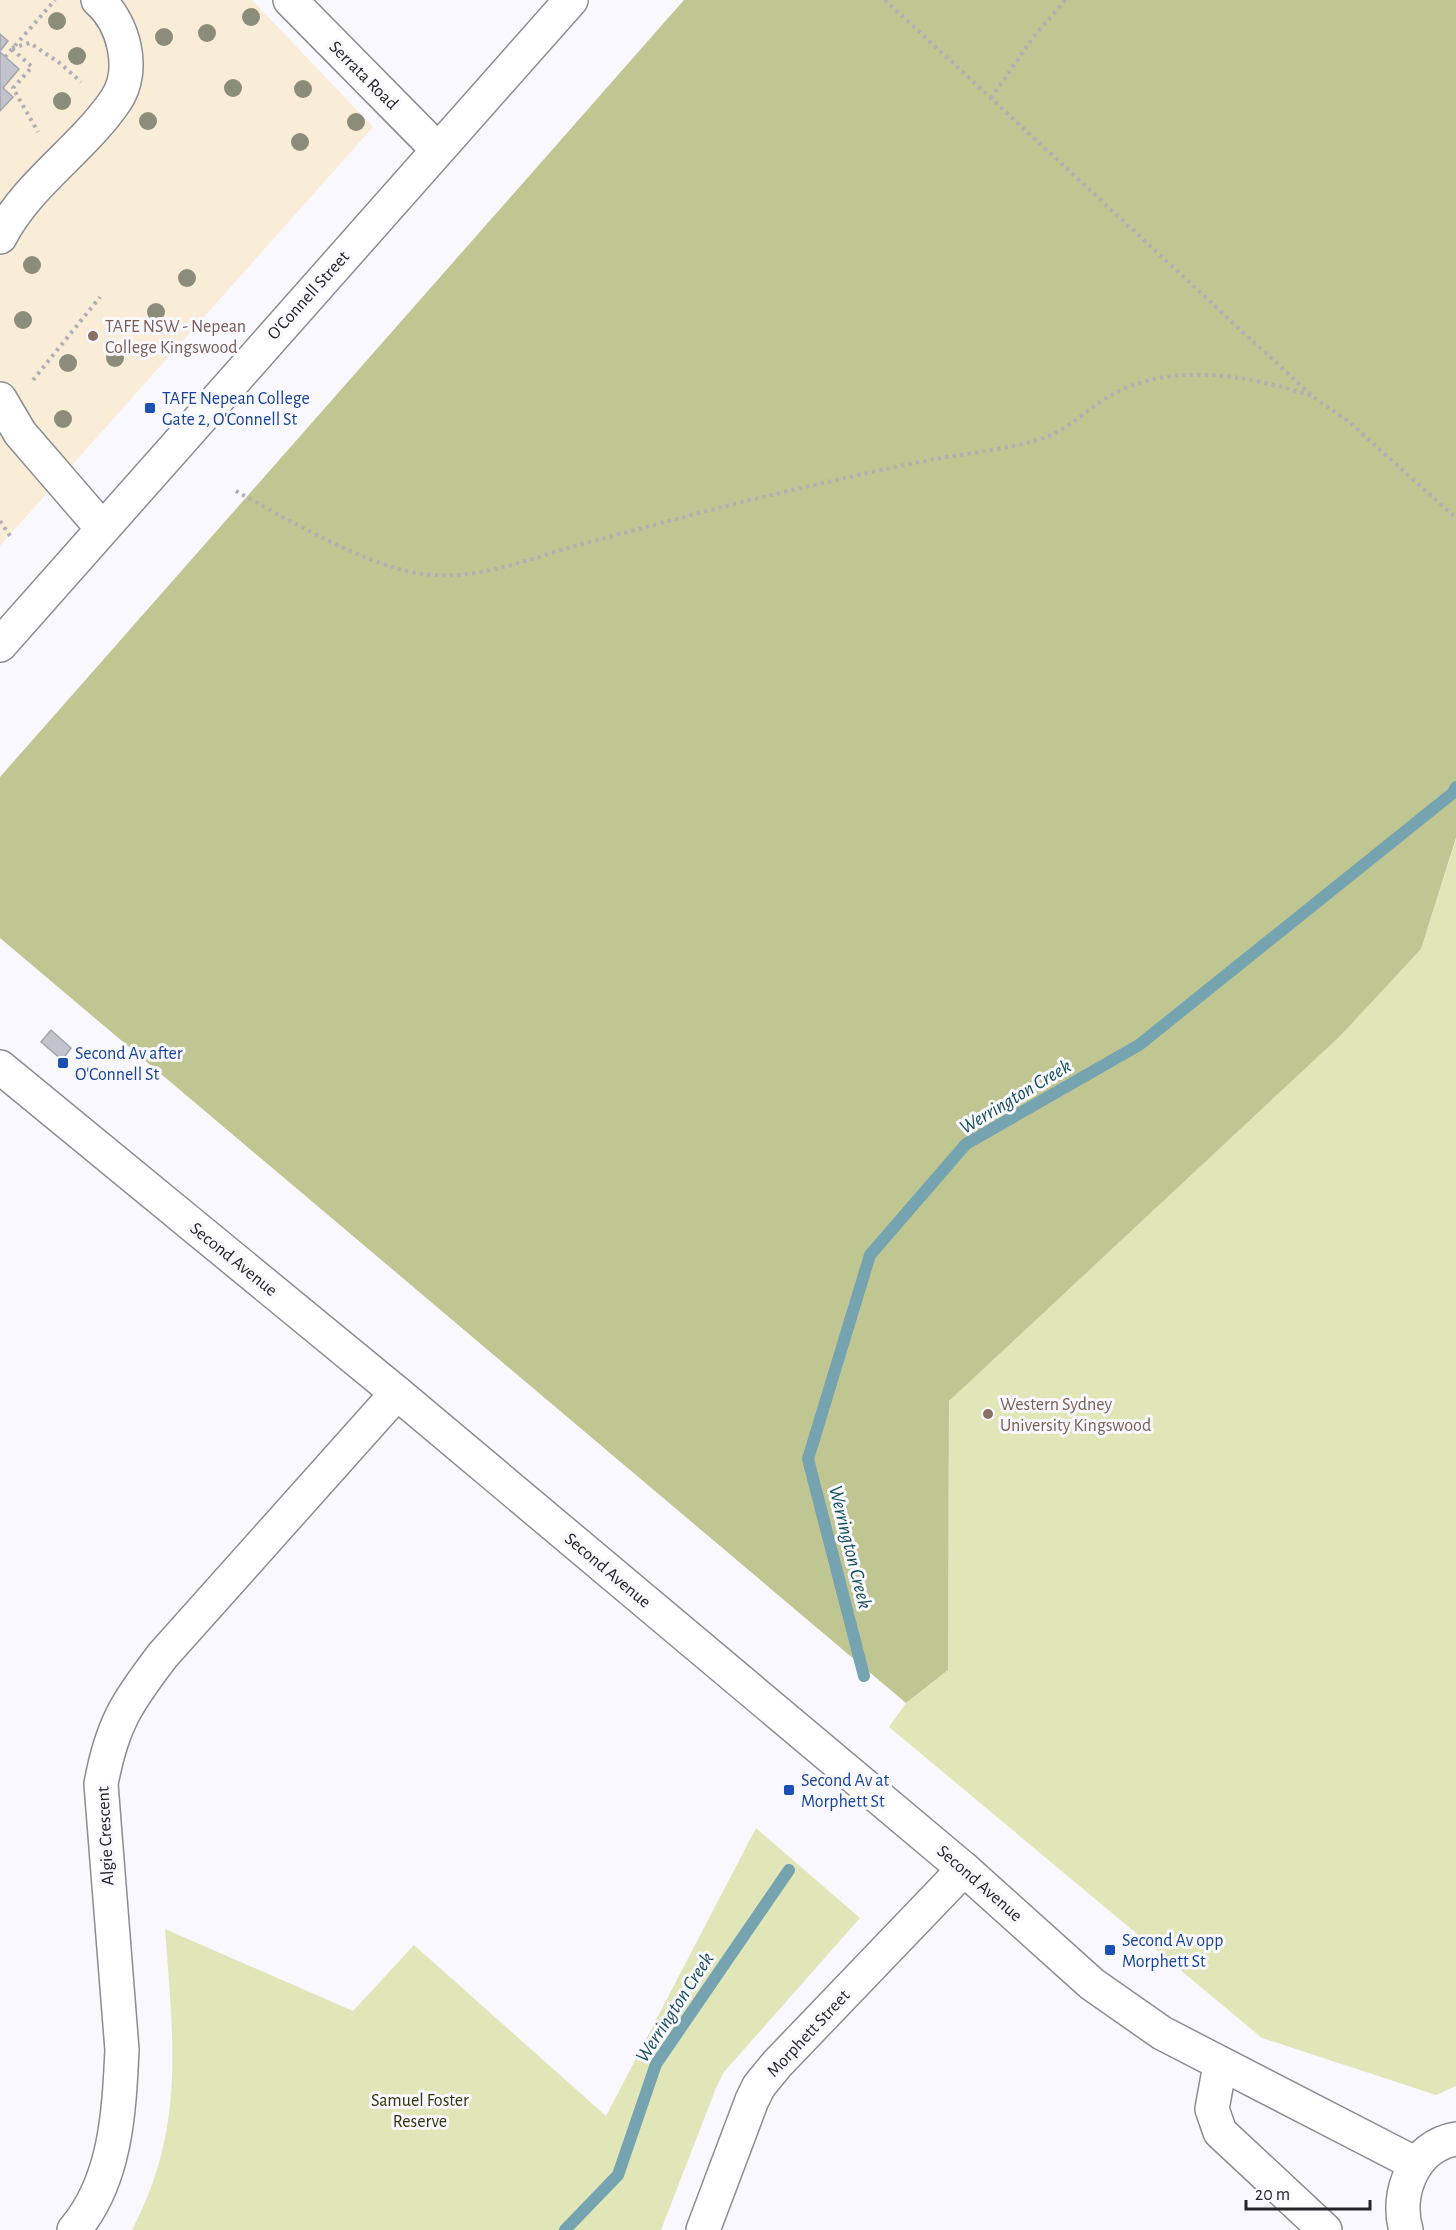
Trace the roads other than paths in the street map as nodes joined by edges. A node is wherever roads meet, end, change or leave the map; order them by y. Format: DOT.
graph roads {
  1 [pos="98,0"];
  2 [pos="290,0"];
  3 [pos="571,0"];
  4 [pos="437,149"];
  5 [pos="0,237"];
  6 [pos="13,394"];
  7 [pos="102,528"];
  8 [pos="0,645"];
  9 [pos="0,1067"];
  10 [pos="397,1393"];
  11 [pos="964,1869"];
  12 [pos="1220,2065"];
  13 [pos="1456,2139"];
  14 [pos="1416,2164"];
  15 [pos="74,2230"];
  16 [pos="703,2230"];
  17 [pos="1325,2230"];
  18 [pos="1406,2230"];
  1 -- 5 [label="street"];
  2 -- 4 [label="street, Serrata Road"];
  3 -- 4 [label="street, O'Connell Street"];
  4 -- 7 [label="street, O'Connell Street"];
  6 -- 7 [label="street"];
  7 -- 8 [label="street, O'Connell Street"];
  9 -- 10 [label="street, Second Avenue"];
  10 -- 11 [label="street, Second Avenue"];
  10 -- 15 [label="street, Algie Crescent"];
  11 -- 12 [label="street, Second Avenue"];
  11 -- 16 [label="street, Morphett Street"];
  12 -- 14 [label="street, Second Avenue"];
  12 -- 17 [label="street"];
  13 -- 14 [label="street"];
  14 -- 18 [label="street"];
}
